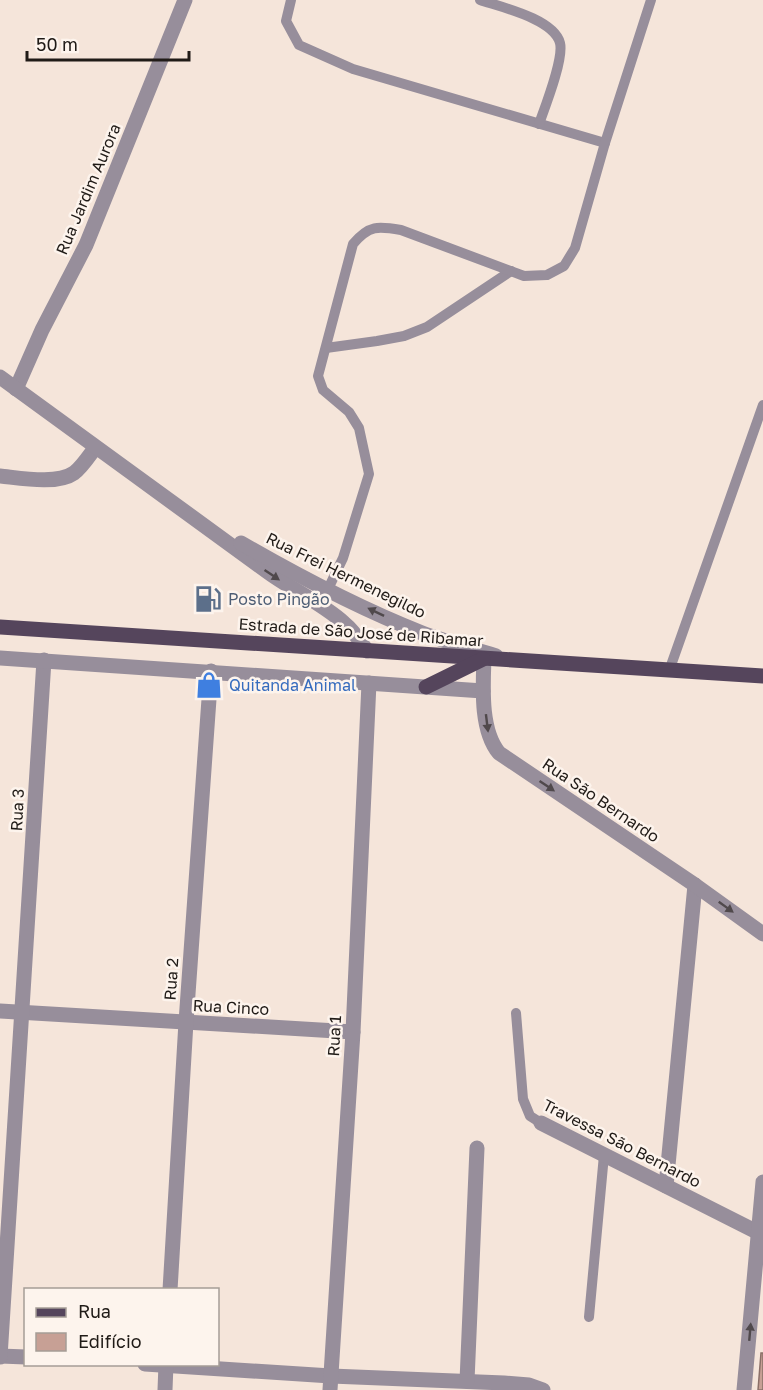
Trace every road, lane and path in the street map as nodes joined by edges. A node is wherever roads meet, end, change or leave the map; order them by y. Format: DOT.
graph roads {
  1 [pos="186,0"];
  2 [pos="291,0"];
  3 [pos="480,0"];
  4 [pos="651,0"];
  5 [pos="539,124"];
  6 [pos="605,144"];
  7 [pos="511,271"];
  8 [pos="326,348"];
  9 [pos="0,377"];
  10 [pos="16,389"];
  11 [pos="763,405"];
  12 [pos="761,417"];
  13 [pos="95,448"];
  14 [pos="0,476"];
  15 [pos="175,503"];
  16 [pos="328,589"];
  17 [pos="0,627"];
  18 [pos="367,651"];
  19 [pos="0,658"];
  20 [pos="484,658"];
  21 [pos="44,660"];
  22 [pos="510,660"];
  23 [pos="211,671"];
  24 [pos="669,671"];
  25 [pos="763,676"];
  26 [pos="369,683"];
  27 [pos="426,687"];
  28 [pos="483,691"];
  29 [pos="695,885"];
  30 [pos="763,934"];
  31 [pos="0,1011"];
  32 [pos="22,1012"];
  33 [pos="516,1013"];
  34 [pos="186,1022"];
  35 [pos="353,1032"];
  36 [pos="541,1123"];
  37 [pos="477,1148"];
  38 [pos="604,1155"];
  39 [pos="763,1182"];
  40 [pos="666,1186"];
  41 [pos="759,1233"];
  42 [pos="170,1288"];
  43 [pos="589,1317"];
  44 [pos="0,1356"];
  45 [pos="24,1357"];
  46 [pos="166,1366"];
  47 [pos="175,1366"];
  48 [pos="467,1381"];
  49 [pos="331,1383"];
  50 [pos="504,1386"];
  51 [pos="165,1390"];
  52 [pos="543,1390"];
  53 [pos="744,1390"];
  1 -- 10 [label="street, Rua Jardim Aurora"];
  2 -- 5 [label="lane"];
  3 -- 5 [label="lane"];
  4 -- 6 [label="lane"];
  5 -- 6 [label="lane"];
  6 -- 7 [label="lane"];
  7 -- 8 [label="lane"];
  7 -- 8 [label="lane"];
  8 -- 16 [label="lane"];
  9 -- 10 [label="street, Rua Frei Hermenegildo"];
  10 -- 13 [label="street, Rua Frei Hermenegildo"];
  11 -- 12 [label="lane"];
  12 -- 24 [label="lane"];
  13 -- 14 [label="street"];
  13 -- 15 [label="street, Rua Frei Hermenegildo"];
  15 -- 16 [label="street, Rua Frei Hermenegildo"];
  15 -- 18 [label="street, Rua Frei Hermenegildo, one-way"];
  22 -- 16 [label="street, Rua Frei Hermenegildo, one-way"];
  17 -- 18 [label="main road, Estrada de São José de Ribamar"];
  18 -- 20 [label="main road, Estrada de São José de Ribamar"];
  19 -- 21 [label="street"];
  20 -- 22 [label="main road, Estrada de São José de Ribamar"];
  20 -- 27 [label="main road"];
  20 -- 28 [label="street, Rua São Bernardo"];
  21 -- 23 [label="street"];
  21 -- 32 [label="street, Rua 3"];
  22 -- 24 [label="main road, Estrada de São José de Ribamar"];
  23 -- 26 [label="street"];
  23 -- 34 [label="street, Rua 2"];
  24 -- 25 [label="main road, Estrada de São José de Ribamar"];
  26 -- 27 [label="street"];
  26 -- 35 [label="street, Rua 1"];
  27 -- 28 [label="street"];
  28 -- 29 [label="street, Rua São Bernardo, one-way"];
  29 -- 30 [label="street, Rua São Bernardo, one-way"];
  29 -- 40 [label="street"];
  31 -- 32 [label="street, Rua Cinco"];
  32 -- 34 [label="street, Rua Cinco"];
  32 -- 44 [label="street, Rua 3"];
  33 -- 36 [label="lane, Travessa São Bernardo"];
  34 -- 35 [label="street, Rua Cinco"];
  34 -- 42 [label="street, Rua 2"];
  35 -- 49 [label="street, Rua 1"];
  36 -- 38 [label="street, Travessa São Bernardo"];
  37 -- 48 [label="street"];
  38 -- 40 [label="street, Travessa São Bernardo"];
  38 -- 43 [label="lane"];
  39 -- 41 [label="street"];
  40 -- 41 [label="street, Travessa São Bernardo"];
  53 -- 41 [label="street, one-way"];
  44 -- 45 [label="street"];
  46 -- 51 [label="street"];
  47 -- 49 [label="street"];
  48 -- 49 [label="street"];
  48 -- 50 [label="street"];
  50 -- 52 [label="street"];
}
